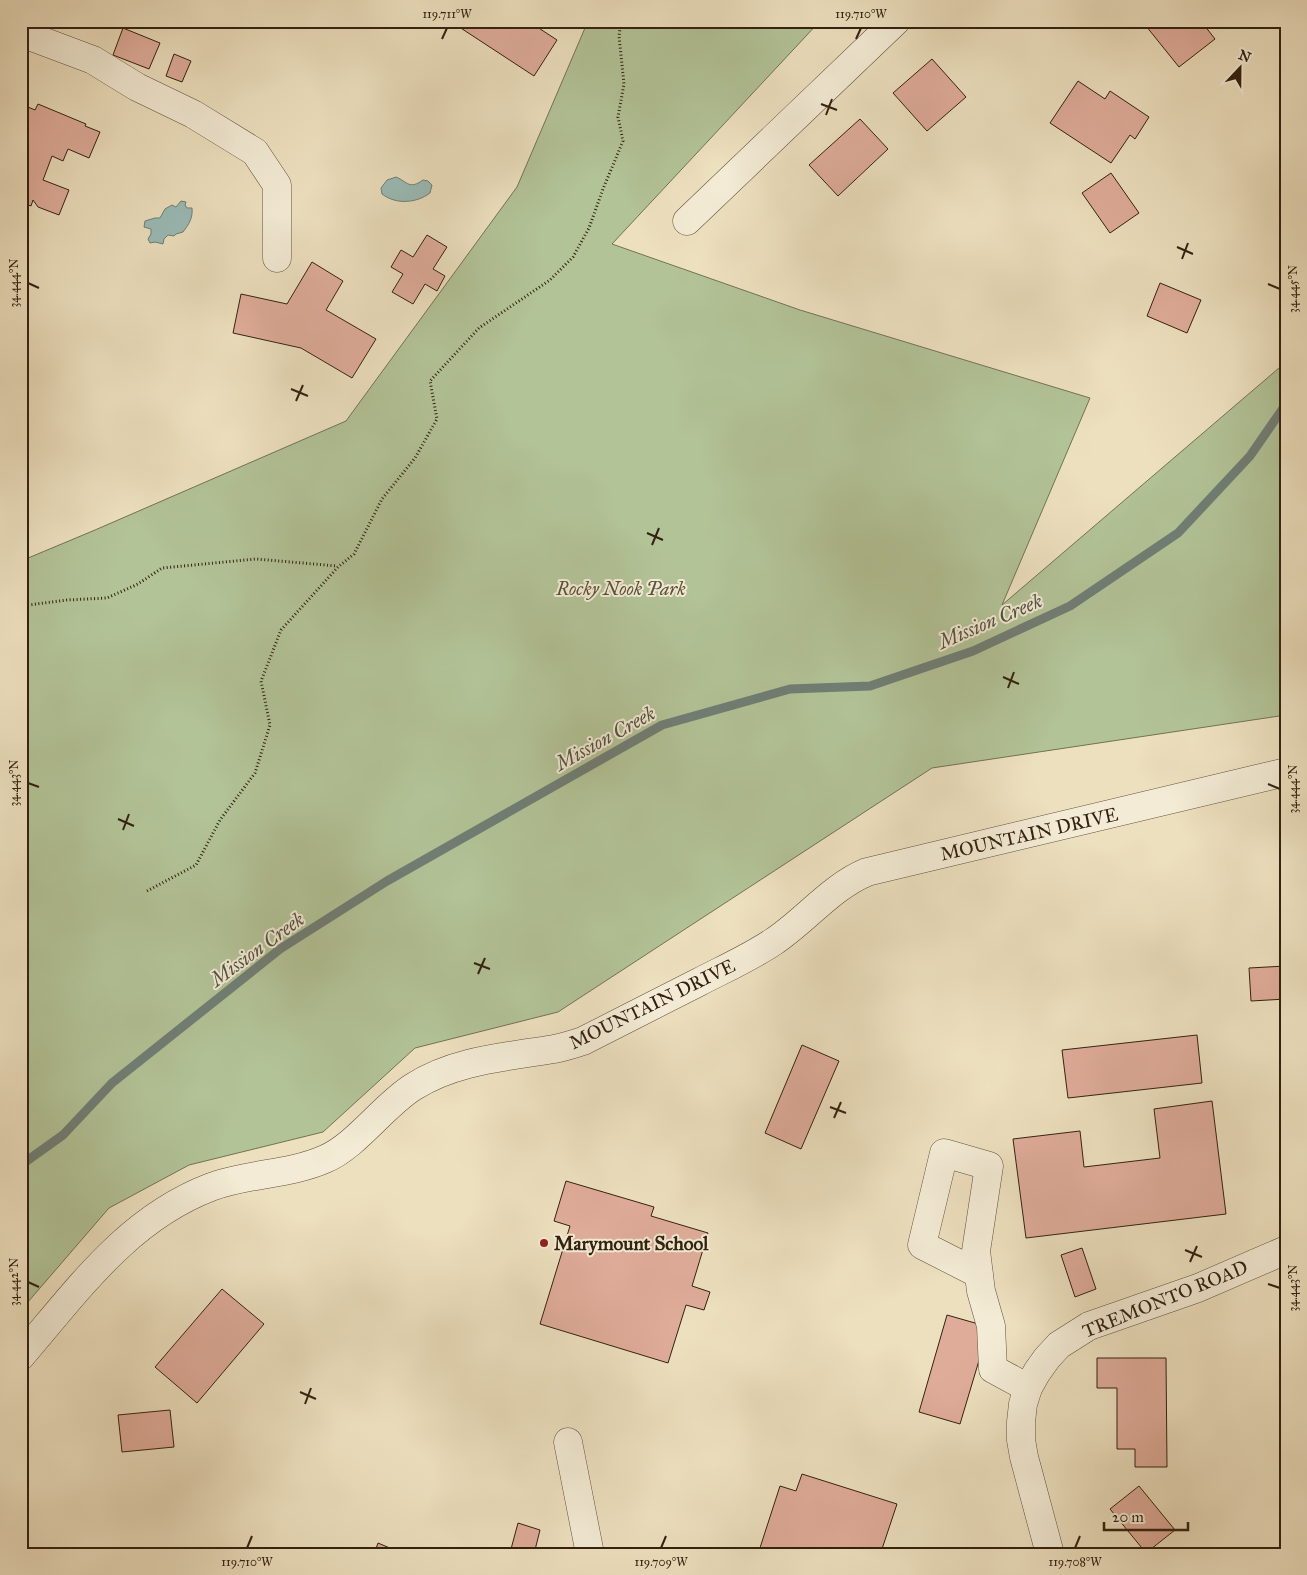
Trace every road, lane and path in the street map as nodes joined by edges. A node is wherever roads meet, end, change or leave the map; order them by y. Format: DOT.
graph roads {
  1 [pos="621,21"];
  2 [pos="896,21"];
  3 [pos="21,33"];
  4 [pos="687,222"];
  5 [pos="277,258"];
  6 [pos="338,566"];
  7 [pos="21,606"];
  8 [pos="1286,772"];
  9 [pos="147,891"];
  10 [pos="1286,1250"];
  11 [pos="979,1274"];
  12 [pos="21,1356"];
  13 [pos="1028,1388"];
  14 [pos="568,1442"];
  15 [pos="590,1554"];
  16 [pos="1050,1554"];
  1 -- 6 [label="path"];
  2 -- 4 [label="street"];
  3 -- 5 [label="street"];
  6 -- 7 [label="path"];
  6 -- 9 [label="path"];
  8 -- 12 [label="street, MOUNTAIN DRIVE"];
  10 -- 13 [label="street, TREMONTO ROAD"];
  11 -- 13 [label="street"];
  13 -- 16 [label="street, TREMONTO ROAD"];
  14 -- 15 [label="street"];
}
